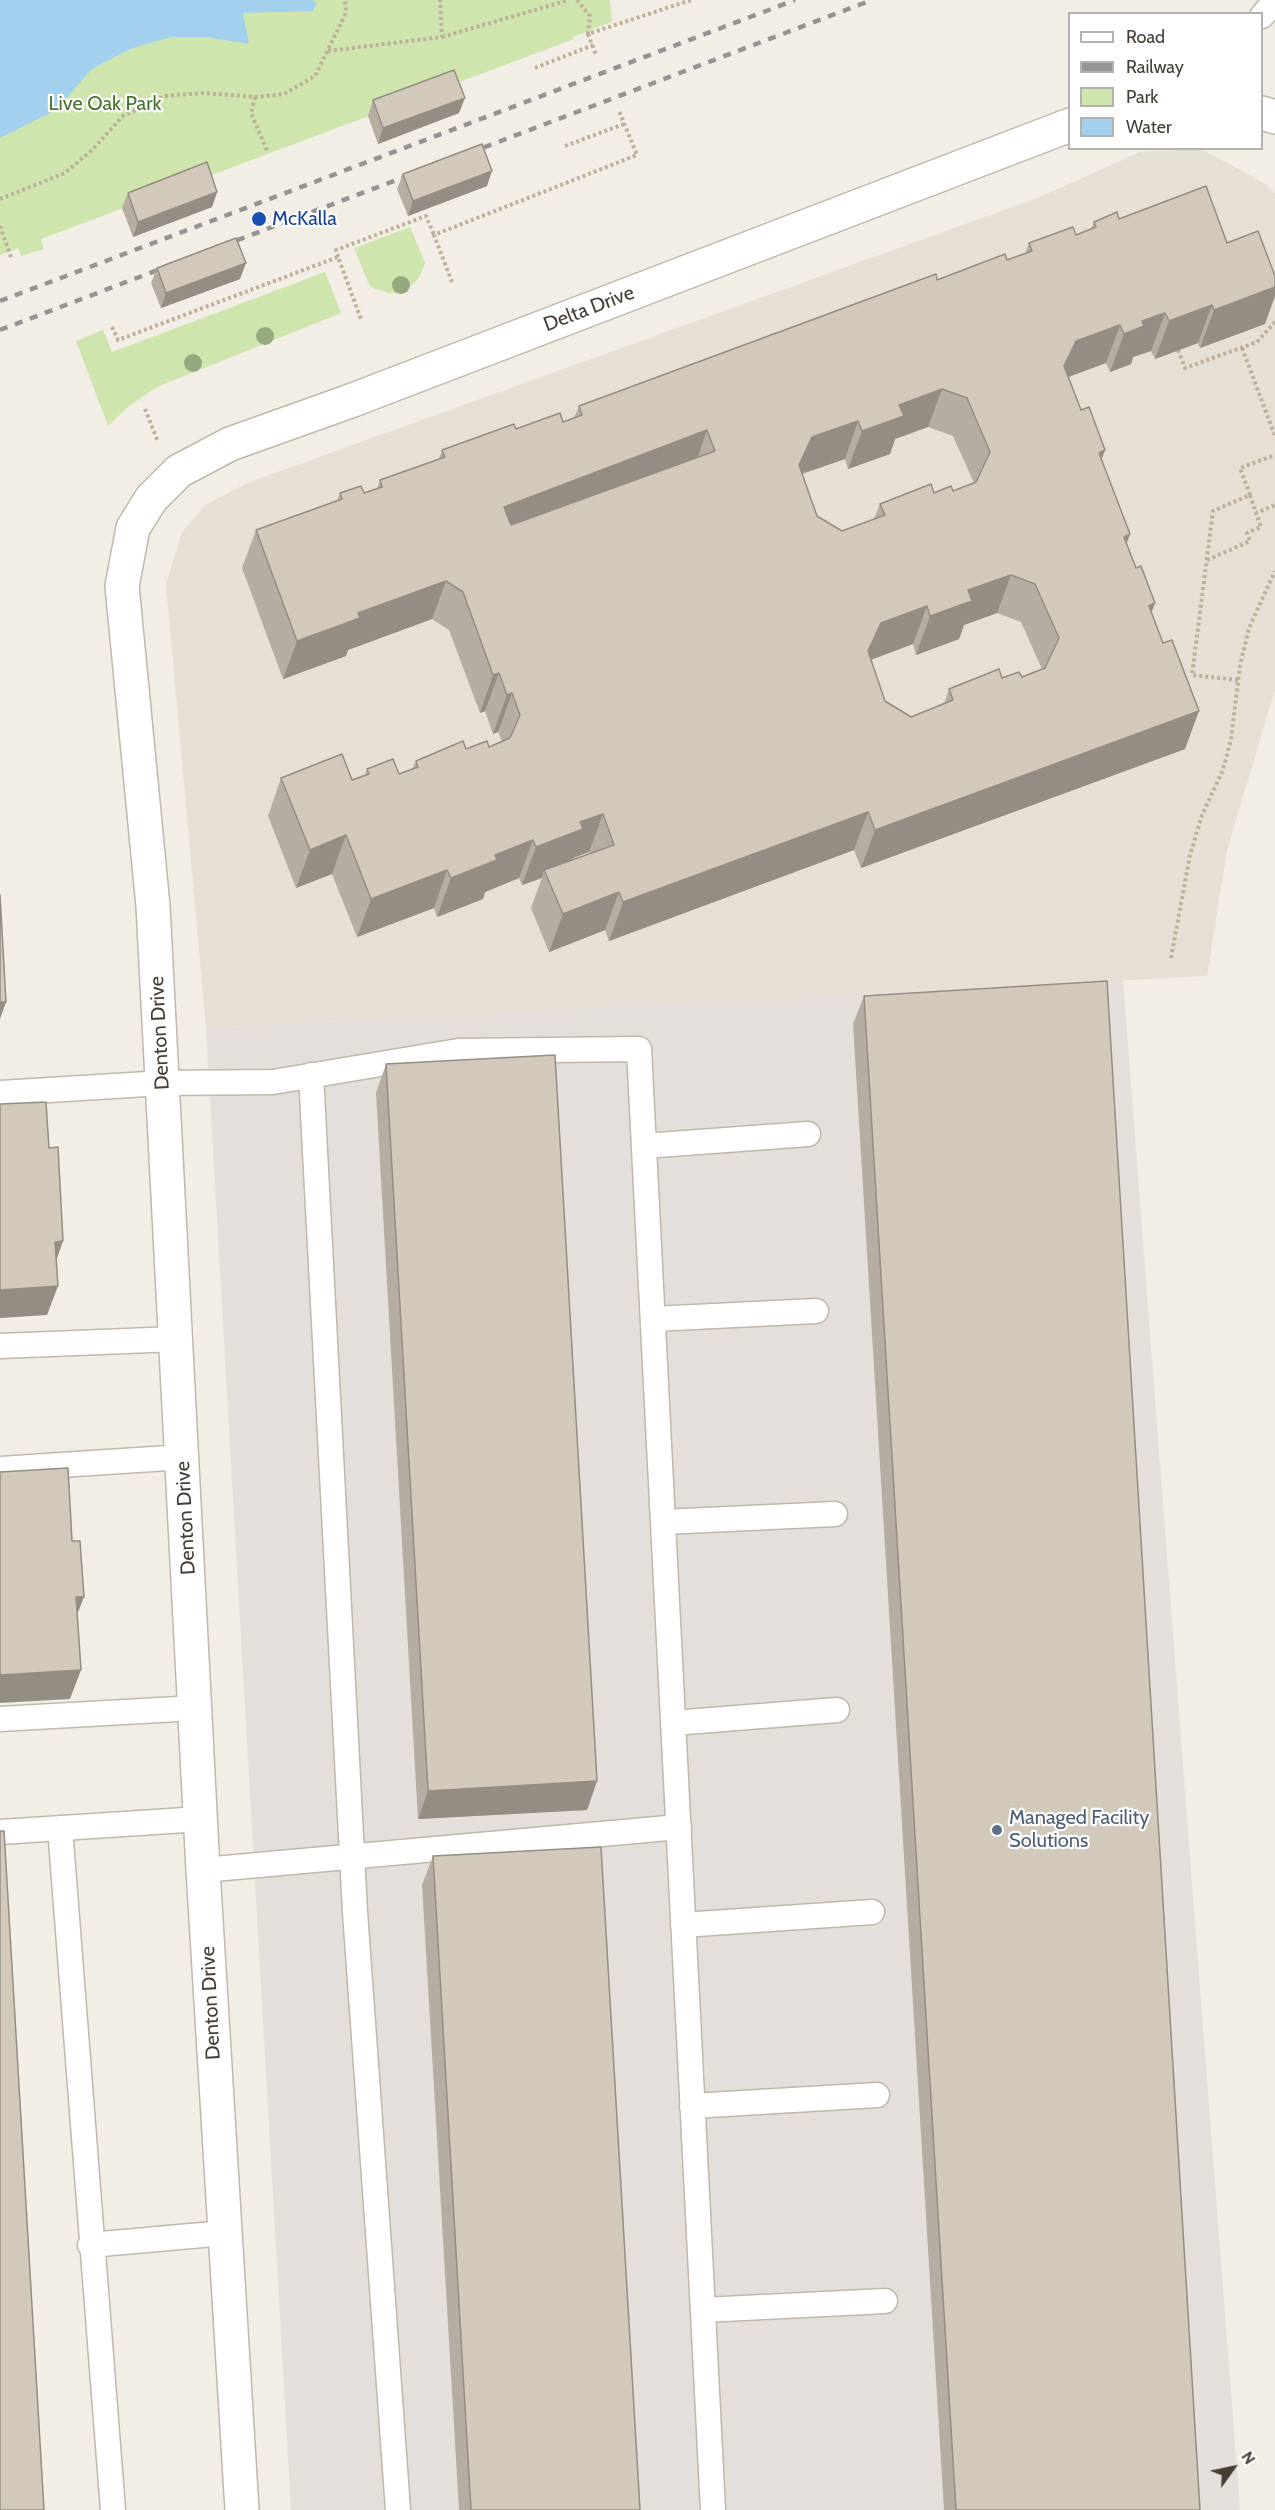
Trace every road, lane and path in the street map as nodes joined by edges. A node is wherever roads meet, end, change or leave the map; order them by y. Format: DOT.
graph roads {
  1 [pos="345,0"];
  2 [pos="440,0"];
  3 [pos="569,0"];
  4 [pos="577,0"];
  5 [pos="691,0"];
  6 [pos="1275,1"];
  7 [pos="1263,15"];
  8 [pos="588,34"];
  9 [pos="442,37"];
  10 [pos="593,45"];
  11 [pos="328,51"];
  12 [pos="596,55"];
  13 [pos="535,68"];
  14 [pos="255,98"];
  15 [pos="619,111"];
  16 [pos="624,123"];
  17 [pos="1068,126"];
  18 [pos="565,146"];
  19 [pos="267,153"];
  20 [pos="0,199"];
  21 [pos="0,226"];
  22 [pos="434,235"];
  23 [pos="338,256"];
  24 [pos="12,260"];
  25 [pos="452,282"];
  26 [pos="361,320"];
  27 [pos="1275,322"];
  28 [pos="112,327"];
  29 [pos="1242,348"];
  30 [pos="1179,350"];
  31 [pos="1275,436"];
  32 [pos="1275,455"];
  33 [pos="1250,495"];
  34 [pos="1275,505"];
  35 [pos="1256,513"];
  36 [pos="133,528"];
  37 [pos="1207,560"];
  38 [pos="1275,571"];
  39 [pos="1239,680"];
  40 [pos="1171,958"];
  41 [pos="311,1076"];
  42 [pos="163,1083"];
  43 [pos="0,1093"];
  44 [pos="808,1134"];
  45 [pos="644,1146"];
  46 [pos="816,1311"];
  47 [pos="652,1319"];
  48 [pos="176,1340"];
  49 [pos="0,1346"];
  50 [pos="183,1457"];
  51 [pos="0,1469"];
  52 [pos="836,1514"];
  53 [pos="663,1522"];
  54 [pos="195,1708"];
  55 [pos="837,1710"];
  56 [pos="0,1719"];
  57 [pos="673,1723"];
  58 [pos="201,1819"];
  59 [pos="679,1827"];
  60 [pos="60,1828"];
  61 [pos="0,1832"];
  62 [pos="352,1856"];
  63 [pos="203,1870"];
  64 [pos="872,1912"];
  65 [pos="683,1925"];
  66 [pos="877,2095"];
  67 [pos="692,2106"];
  68 [pos="225,2233"];
  69 [pos="90,2245"];
  70 [pos="885,2301"];
  71 [pos="703,2310"];
  72 [pos="112,2510"];
  73 [pos="242,2510"];
  74 [pos="398,2510"];
  75 [pos="713,2510"];
  1 -- 11 [label="path"];
  2 -- 9 [label="path"];
  3 -- 9 [label="path"];
  4 -- 8 [label="path"];
  5 -- 8 [label="path"];
  6 -- 7 [label="lane"];
  8 -- 10 [label="path"];
  9 -- 11 [label="path"];
  10 -- 12 [label="path"];
  10 -- 13 [label="path"];
  11 -- 14 [label="path"];
  14 -- 19 [label="path"];
  14 -- 20 [label="path"];
  15 -- 16 [label="path"];
  16 -- 18 [label="path"];
  16 -- 22 [label="path"];
  17 -- 36 [label="street, Delta Drive"];
  21 -- 24 [label="path"];
  22 -- 23 [label="path"];
  22 -- 25 [label="path"];
  23 -- 26 [label="path"];
  23 -- 28 [label="path"];
  27 -- 29 [label="path"];
  29 -- 30 [label="path"];
  29 -- 31 [label="path"];
  32 -- 33 [label="path"];
  33 -- 35 [label="path"];
  33 -- 37 [label="path"];
  34 -- 35 [label="path"];
  35 -- 37 [label="path"];
  36 -- 42 [label="street, Denton Drive"];
  37 -- 39 [label="path"];
  38 -- 39 [label="path"];
  39 -- 40 [label="path"];
  41 -- 42 [label="lane"];
  41 -- 45 [label="lane"];
  41 -- 62 [label="lane"];
  42 -- 43 [label="lane"];
  42 -- 48 [label="street, Denton Drive"];
  44 -- 45 [label="lane"];
  45 -- 47 [label="lane"];
  46 -- 47 [label="lane"];
  47 -- 53 [label="lane"];
  48 -- 49 [label="lane"];
  48 -- 50 [label="street, Denton Drive"];
  50 -- 51 [label="lane"];
  50 -- 54 [label="street, Denton Drive"];
  52 -- 53 [label="lane"];
  53 -- 57 [label="lane"];
  54 -- 56 [label="lane"];
  54 -- 58 [label="street, Denton Drive"];
  55 -- 57 [label="lane"];
  57 -- 59 [label="lane"];
  58 -- 60 [label="lane"];
  58 -- 63 [label="street, Denton Drive"];
  59 -- 62 [label="lane"];
  59 -- 65 [label="lane"];
  60 -- 61 [label="lane"];
  60 -- 69 [label="lane"];
  62 -- 63 [label="lane"];
  62 -- 74 [label="lane"];
  63 -- 68 [label="street, Denton Drive"];
  64 -- 65 [label="lane"];
  65 -- 67 [label="lane"];
  66 -- 67 [label="lane"];
  67 -- 71 [label="lane"];
  68 -- 69 [label="lane"];
  68 -- 73 [label="street, Denton Drive"];
  69 -- 72 [label="lane"];
  70 -- 71 [label="lane"];
  71 -- 75 [label="lane"];
}
